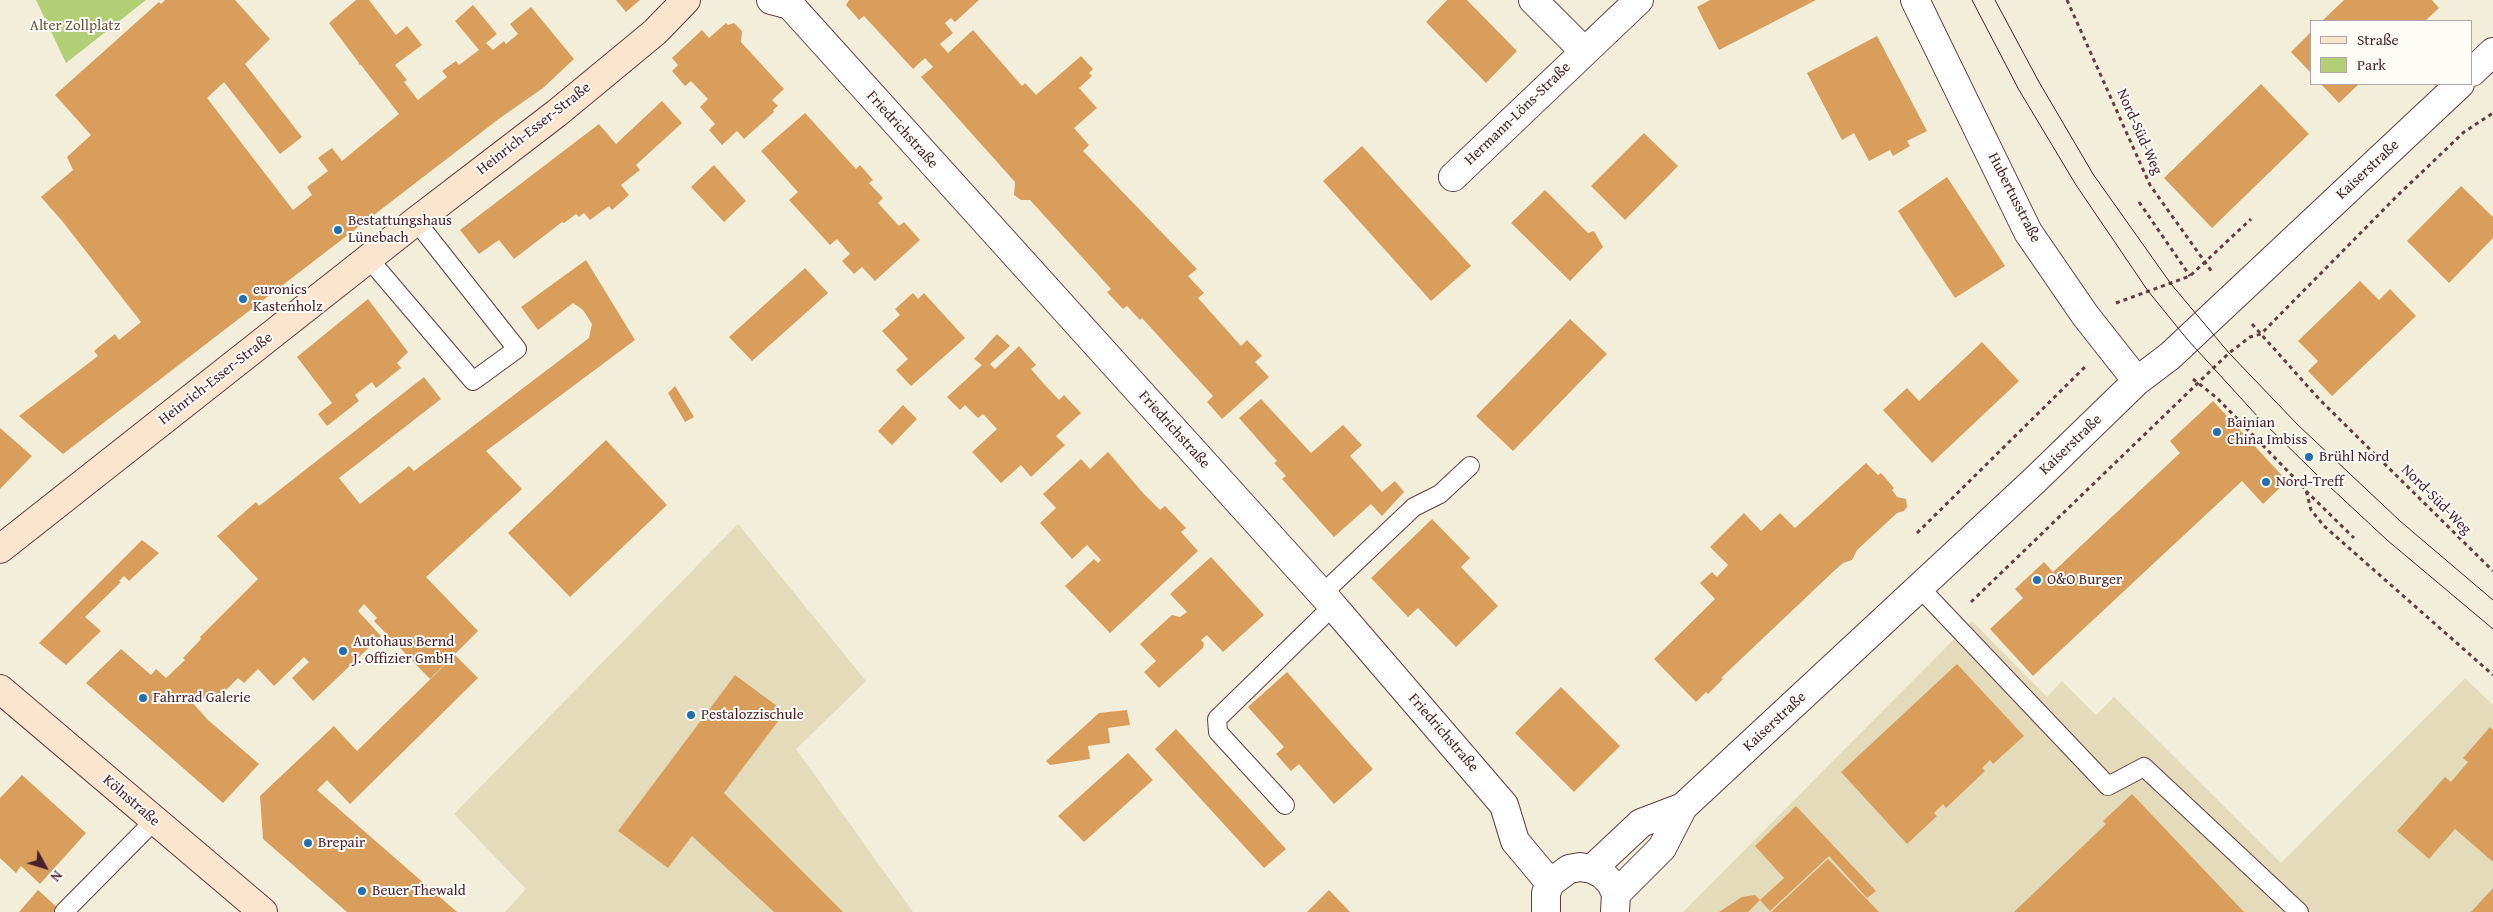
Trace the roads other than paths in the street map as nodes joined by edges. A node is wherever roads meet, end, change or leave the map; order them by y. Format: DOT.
graph roads {
  1 [pos="686,0"];
  2 [pos="771,0"];
  3 [pos="1533,0"];
  4 [pos="1639,0"];
  5 [pos="1915,0"];
  6 [pos="1584,51"];
  7 [pos="2493,52"];
  8 [pos="2473,71"];
  9 [pos="2459,85"];
  10 [pos="1453,177"];
  11 [pos="416,220"];
  12 [pos="369,259"];
  13 [pos="2137,381"];
  14 [pos="1470,466"];
  15 [pos="0,549"];
  16 [pos="1920,588"];
  17 [pos="1327,600"];
  18 [pos="0,689"];
  19 [pos="1285,805"];
  20 [pos="1683,807"];
  21 [pos="154,821"];
  22 [pos="1592,869"];
  23 [pos="1545,903"];
  24 [pos="1617,906"];
  25 [pos="64,912"];
  26 [pos="263,912"];
  27 [pos="2299,912"];
  1 -- 11 [label="main road, Heinrich-Esser-Straße"];
  2 -- 17 [label="street, Friedrichstraße"];
  3 -- 6 [label="street, Hermann-Löns-Straße"];
  4 -- 6 [label="street, Hermann-Löns-Straße"];
  5 -- 13 [label="street, Hubertusstraße"];
  6 -- 10 [label="street, Hermann-Löns-Straße"];
  7 -- 8 [label="street"];
  9 -- 13 [label="street, Kaiserstraße"];
  11 -- 12 [label="main road, Heinrich-Esser-Straße"];
  11 -- 12 [label="lane"];
  12 -- 15 [label="main road, Heinrich-Esser-Straße"];
  13 -- 16 [label="street, Kaiserstraße"];
  14 -- 17 [label="lane"];
  16 -- 20 [label="street, Kaiserstraße"];
  16 -- 27 [label="lane"];
  17 -- 19 [label="lane"];
  17 -- 23 [label="street, Friedrichstraße"];
  18 -- 21 [label="main road, Kölnstraße"];
  20 -- 22 [label="street, Kaiserstraße"];
  20 -- 24 [label="street, Kaiserstraße"];
  21 -- 25 [label="lane"];
  21 -- 26 [label="main road, Kölnstraße"];
  22 -- 23 [label="street"];
  22 -- 24 [label="street"];
}
